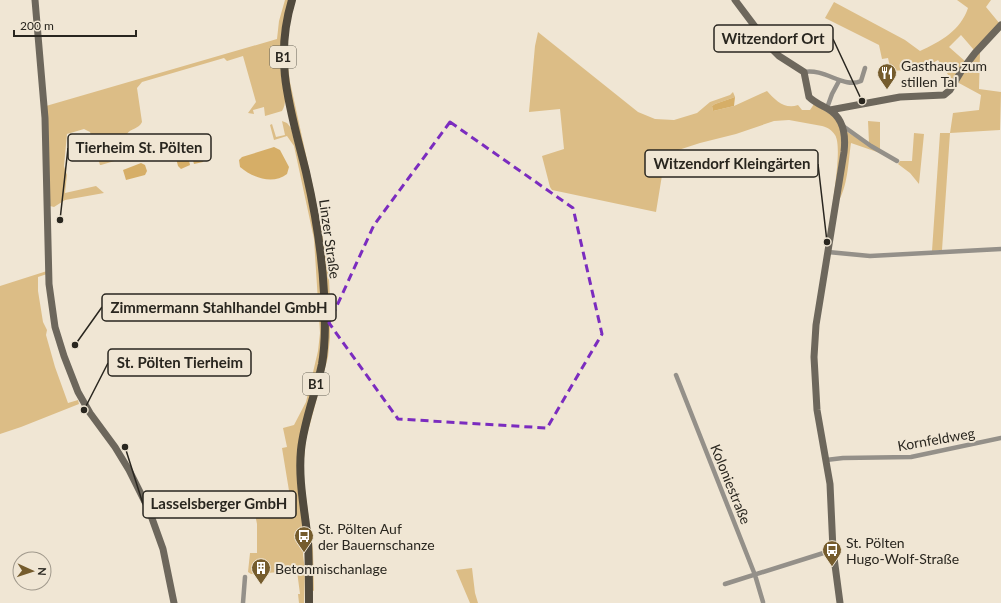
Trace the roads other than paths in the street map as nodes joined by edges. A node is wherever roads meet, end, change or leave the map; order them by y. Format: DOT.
graph roads {
  1 [pos="35,0"];
  2 [pos="292,0"];
  3 [pos="735,0"];
  4 [pos="1001,25"];
  5 [pos="865,68"];
  6 [pos="804,72"];
  7 [pos="839,81"];
  8 [pos="828,109"];
  9 [pos="843,126"];
  10 [pos="897,161"];
  11 [pos="1001,249"];
  12 [pos="828,252"];
  13 [pos="676,375"];
  14 [pos="1001,438"];
  15 [pos="826,460"];
  16 [pos="833,550"];
  17 [pos="755,575"];
  18 [pos="245,577"];
  19 [pos="725,584"];
  20 [pos="762,602"];
  21 [pos="174,603"];
  22 [pos="243,603"];
  23 [pos="309,603"];
  24 [pos="840,603"];
  1 -- 21 [label="street"];
  2 -- 23 [label="main road, Linzer Straße / B1"];
  3 -- 6 [label="street"];
  4 -- 8 [label="street"];
  5 -- 7 [label="street"];
  6 -- 7 [label="street"];
  6 -- 8 [label="street"];
  7 -- 8 [label="street"];
  8 -- 9 [label="street"];
  9 -- 10 [label="street"];
  9 -- 12 [label="street"];
  11 -- 12 [label="street"];
  12 -- 15 [label="street"];
  13 -- 17 [label="street, Koloniestraße"];
  14 -- 15 [label="street, Kornfeldweg"];
  15 -- 16 [label="street"];
  16 -- 17 [label="street"];
  16 -- 24 [label="street"];
  17 -- 19 [label="street"];
  17 -- 20 [label="street, Koloniestraße"];
  18 -- 22 [label="street"];
}
